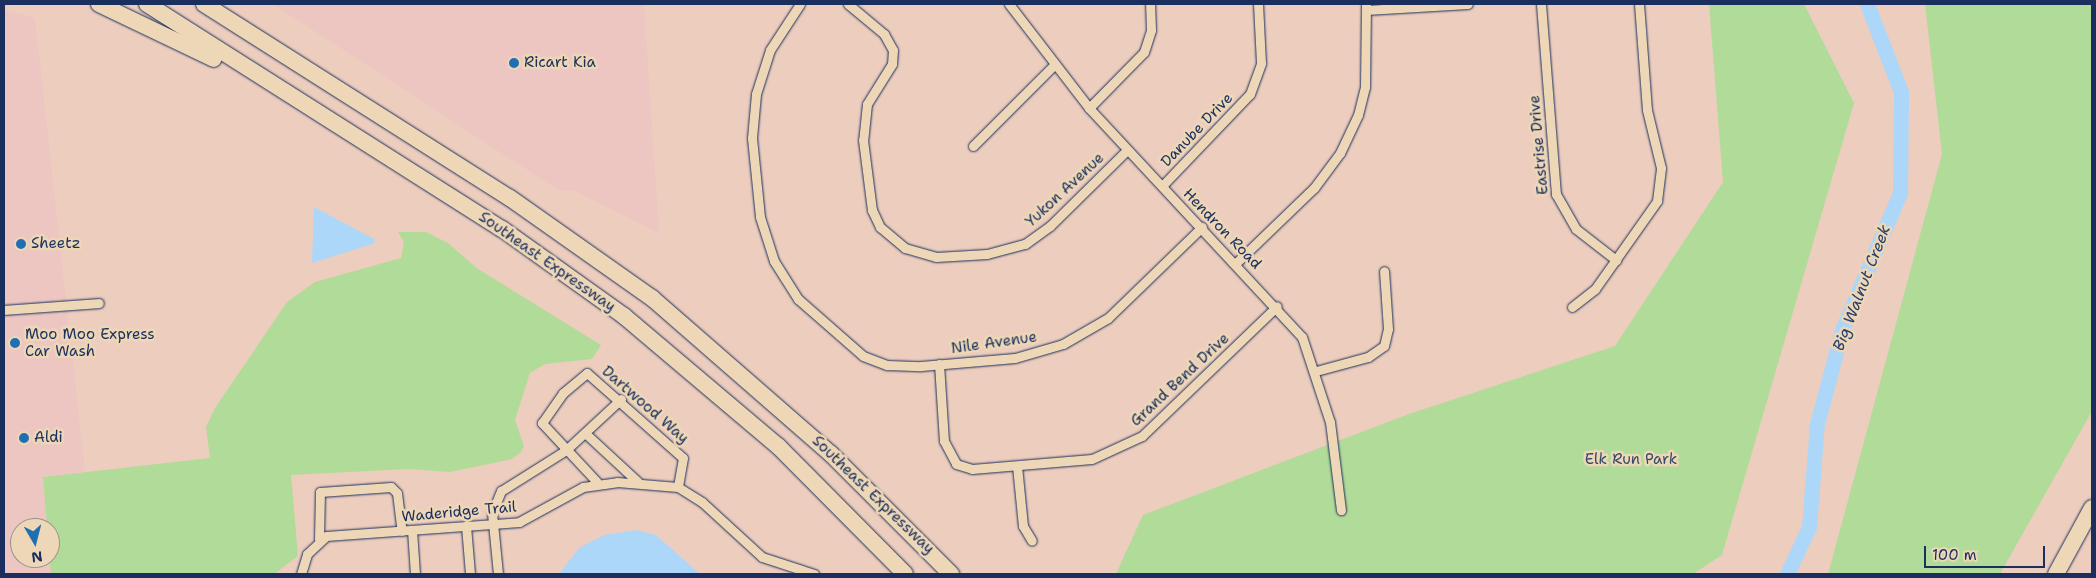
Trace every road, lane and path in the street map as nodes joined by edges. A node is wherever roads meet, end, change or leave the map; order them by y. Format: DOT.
graph roads {
  1 [pos="99,4"];
  2 [pos="147,4"];
  3 [pos="204,4"];
  4 [pos="224,4"];
  5 [pos="800,4"];
  6 [pos="848,4"];
  7 [pos="1009,4"];
  8 [pos="1150,4"];
  9 [pos="1258,4"];
  10 [pos="1468,4"];
  11 [pos="1541,4"];
  12 [pos="1640,4"];
  13 [pos="1366,7"];
  14 [pos="283,53"];
  15 [pos="1053,66"];
  16 [pos="304,103"];
  17 [pos="1089,108"];
  18 [pos="972,146"];
  19 [pos="1127,150"];
  20 [pos="1162,186"];
  21 [pos="1202,227"];
  22 [pos="1616,260"];
  23 [pos="1236,263"];
  24 [pos="1384,271"];
  25 [pos="99,303"];
  26 [pos="1278,306"];
  27 [pos="1572,307"];
  28 [pos="4,310"];
  29 [pos="939,364"];
  30 [pos="1316,371"];
  31 [pos="621,399"];
  32 [pos="585,432"];
  33 [pos="566,450"];
  34 [pos="1017,466"];
  35 [pos="597,482"];
  36 [pos="638,482"];
  37 [pos="678,487"];
  38 [pos="2092,508"];
  39 [pos="1340,510"];
  40 [pos="494,524"];
  41 [pos="466,526"];
  42 [pos="2081,528"];
  43 [pos="412,530"];
  44 [pos="402,531"];
  45 [pos="319,539"];
  46 [pos="1032,541"];
  47 [pos="301,574"];
  48 [pos="415,574"];
  49 [pos="470,574"];
  50 [pos="498,574"];
  51 [pos="814,574"];
  52 [pos="905,574"];
  53 [pos="951,574"];
  54 [pos="2051,574"];
  55 [pos="2056,574"];
  1 -- 16 [label="highway"];
  2 -- 16 [label="highway, Southeast Expressway"];
  3 -- 14 [label="highway, Southeast Expressway"];
  4 -- 14 [label="highway"];
  5 -- 29 [label="street, Nile Avenue"];
  6 -- 19 [label="street, Yukon Avenue"];
  7 -- 15 [label="street, Hendron Road"];
  8 -- 17 [label="street"];
  9 -- 20 [label="street, Danube Drive"];
  10 -- 13 [label="street"];
  11 -- 22 [label="street, Eastrise Drive"];
  12 -- 22 [label="street"];
  13 -- 23 [label="street"];
  14 -- 53 [label="highway, Southeast Expressway"];
  15 -- 17 [label="street, Hendron Road"];
  15 -- 18 [label="street"];
  16 -- 52 [label="highway, Southeast Expressway"];
  17 -- 19 [label="street, Hendron Road"];
  19 -- 20 [label="street, Hendron Road"];
  20 -- 21 [label="street, Hendron Road"];
  21 -- 23 [label="street, Hendron Road"];
  21 -- 29 [label="street, Nile Avenue"];
  22 -- 27 [label="street"];
  23 -- 26 [label="street, Hendron Road"];
  24 -- 30 [label="street"];
  25 -- 28 [label="street"];
  26 -- 30 [label="street, Hendron Road"];
  26 -- 34 [label="street, Grand Bend Drive"];
  29 -- 34 [label="street, Grand Bend Drive"];
  30 -- 39 [label="street, Hendron Road"];
  31 -- 32 [label="street"];
  31 -- 33 [label="street, Dartwood Way"];
  31 -- 37 [label="street, Dartwood Way"];
  32 -- 33 [label="street"];
  32 -- 36 [label="street"];
  33 -- 35 [label="street, Dartwood Way"];
  33 -- 40 [label="street"];
  34 -- 46 [label="street"];
  35 -- 36 [label="street, Waderidge Trail"];
  35 -- 40 [label="street, Waderidge Trail"];
  36 -- 37 [label="street, Waderidge Trail"];
  37 -- 51 [label="street, Waderidge Trail"];
  38 -- 42 [label="highway"];
  40 -- 41 [label="street, Waderidge Trail"];
  40 -- 50 [label="street"];
  41 -- 43 [label="street, Waderidge Trail"];
  41 -- 49 [label="street"];
  42 -- 54 [label="highway"];
  42 -- 55 [label="highway"];
  43 -- 44 [label="street, Waderidge Trail"];
  43 -- 48 [label="street"];
  44 -- 45 [label="street, Waderidge Trail"];
  44 -- 45 [label="street"];
  45 -- 47 [label="street"];
}
